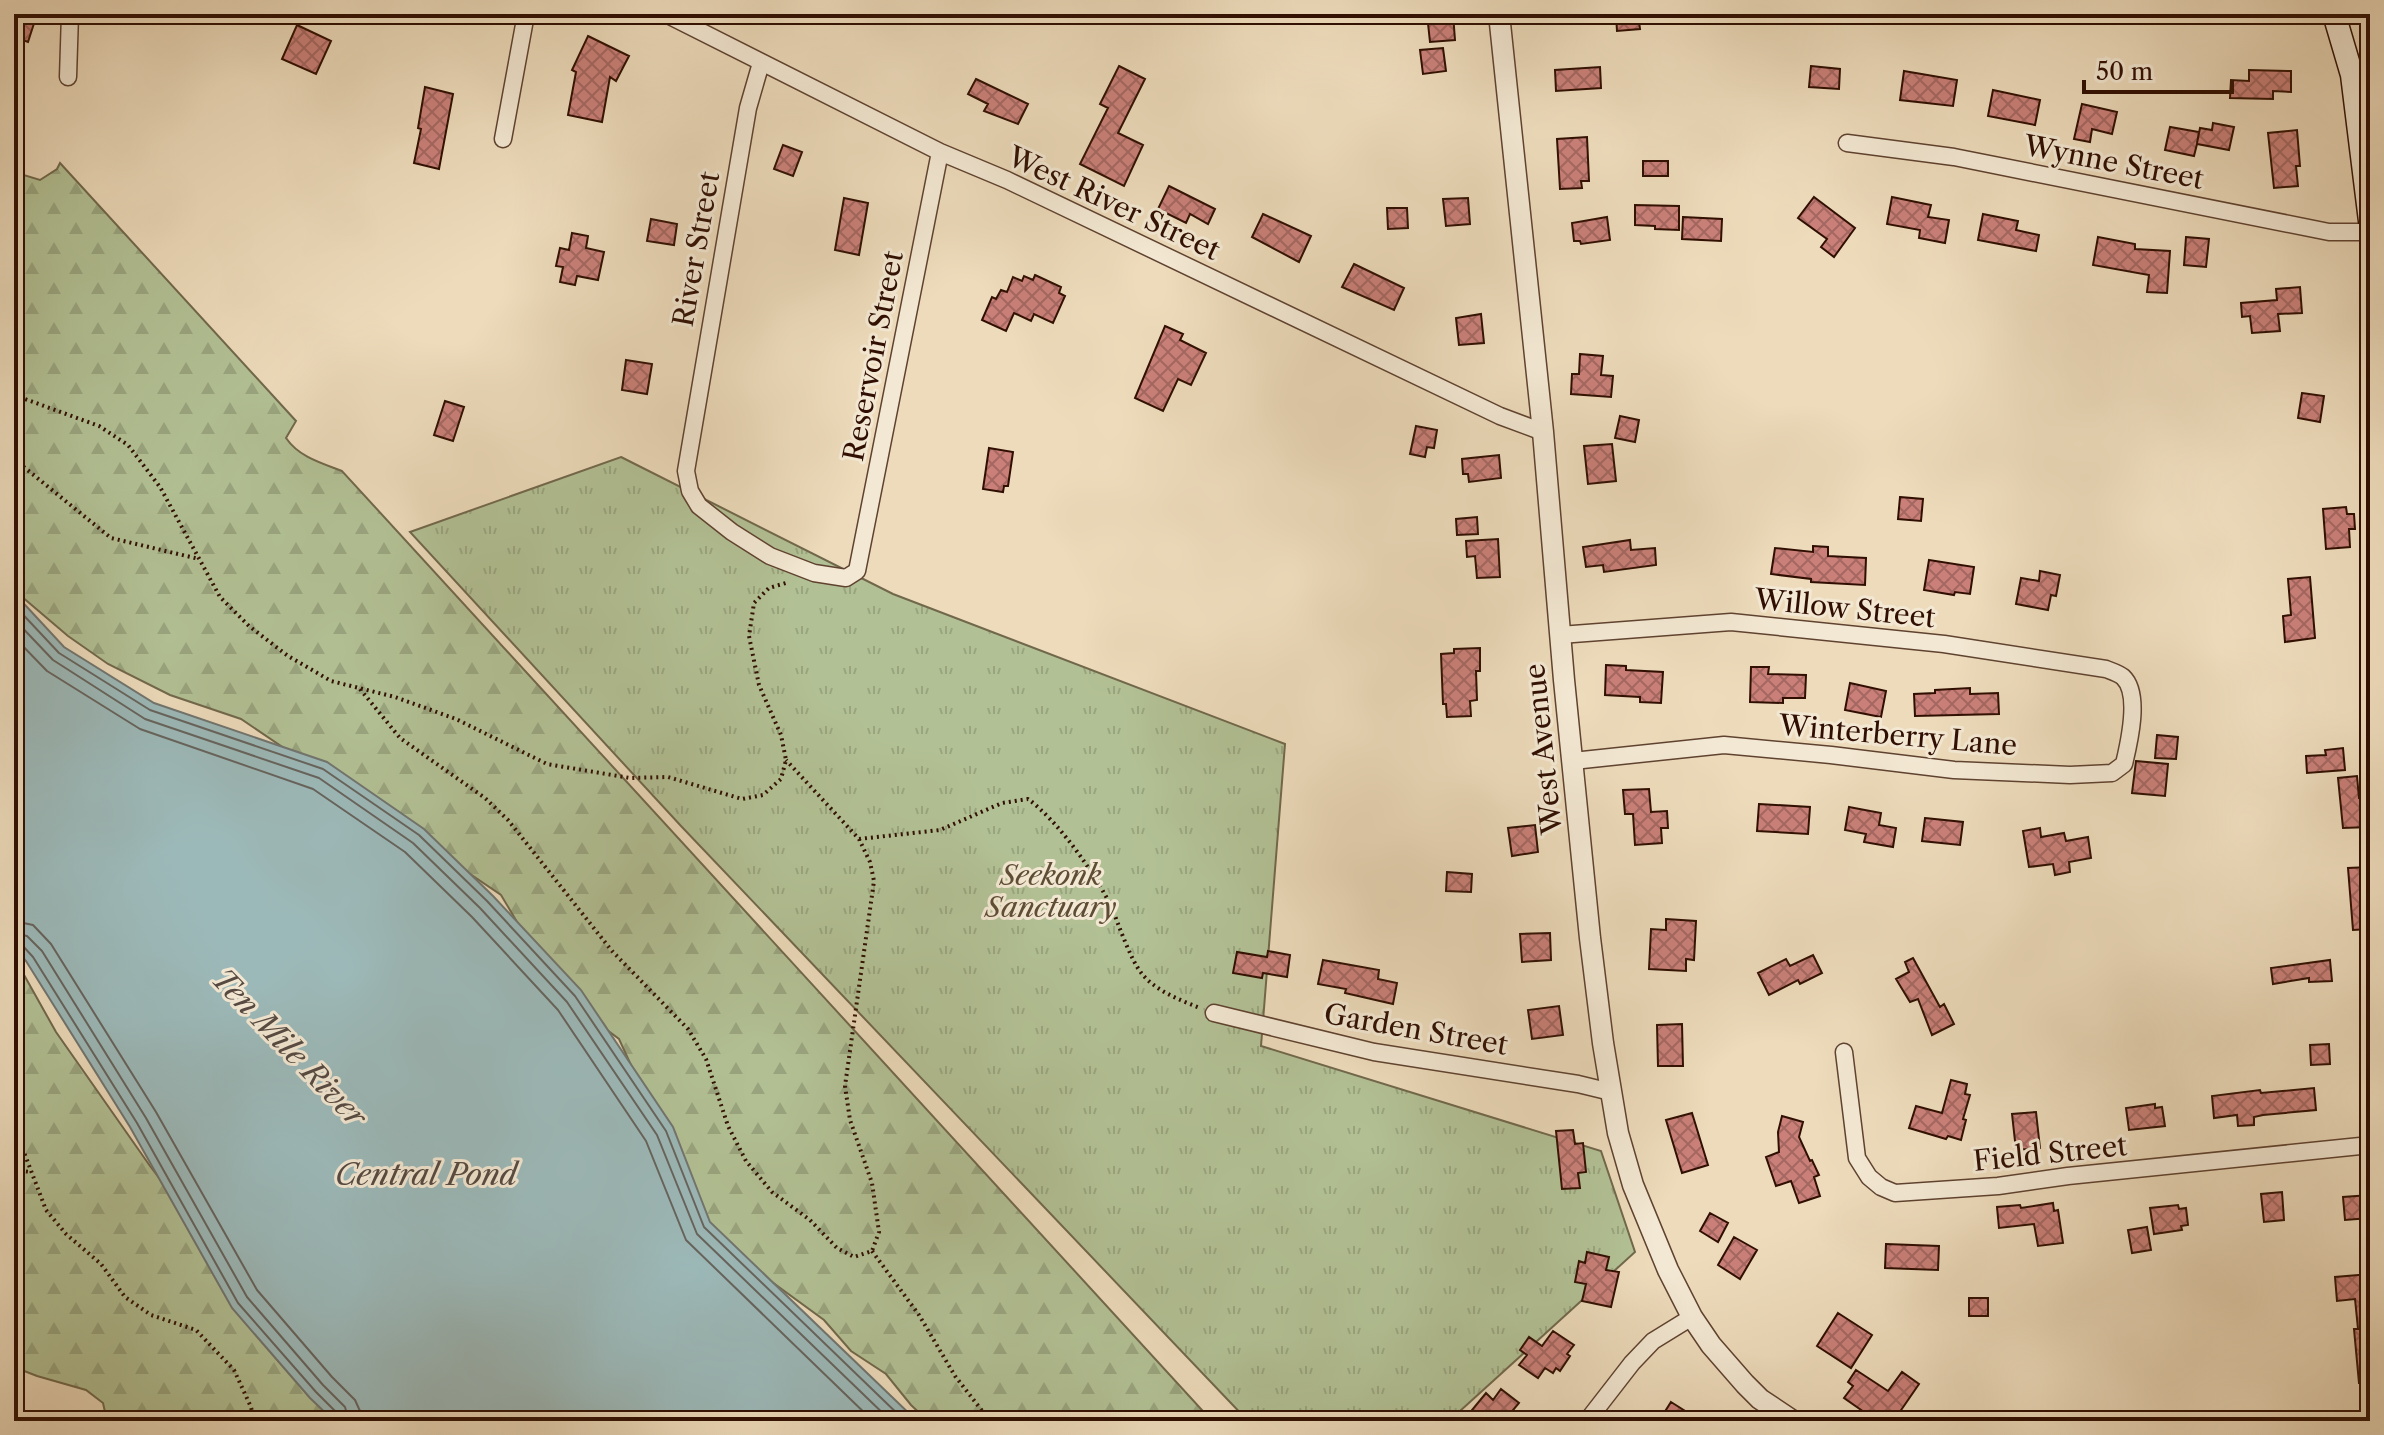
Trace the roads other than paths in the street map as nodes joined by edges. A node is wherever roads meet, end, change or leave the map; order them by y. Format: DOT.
graph roads {
  1 [pos="70,14"];
  2 [pos="526,14"];
  3 [pos="666,14"];
  4 [pos="1499,14"];
  5 [pos="2334,14"];
  6 [pos="761,63"];
  7 [pos="68,77"];
  8 [pos="503,139"];
  9 [pos="1847,143"];
  10 [pos="940,152"];
  11 [pos="2370,221"];
  12 [pos="2370,232"];
  13 [pos="1543,432"];
  14 [pos="857,571"];
  15 [pos="1560,635"];
  16 [pos="2121,675"];
  17 [pos="1573,761"];
  18 [pos="1214,1013"];
  19 [pos="1844,1052"];
  20 [pos="1611,1092"];
  21 [pos="2370,1145"];
  22 [pos="1692,1317"];
  23 [pos="1587,1421"];
  24 [pos="1793,1421"];
  1 -- 7 [label="street"];
  2 -- 8 [label="street"];
  3 -- 6 [label="street, West River Street"];
  4 -- 13 [label="street, West Avenue"];
  5 -- 11 [label="main road"];
  6 -- 10 [label="street, West River Street"];
  6 -- 14 [label="street, River Street"];
  9 -- 12 [label="street, Wynne Street"];
  10 -- 13 [label="street, West River Street"];
  10 -- 14 [label="street, Reservoir Street"];
  13 -- 15 [label="street, West Avenue"];
  15 -- 16 [label="street, Willow Street"];
  15 -- 17 [label="street, West Avenue"];
  16 -- 17 [label="street, Winterberry Lane"];
  17 -- 20 [label="street, West Avenue"];
  18 -- 20 [label="street, Garden Street"];
  19 -- 21 [label="street, Field Street"];
  20 -- 22 [label="street, West Avenue"];
  22 -- 23 [label="street"];
  22 -- 24 [label="street, West Avenue"];
}
